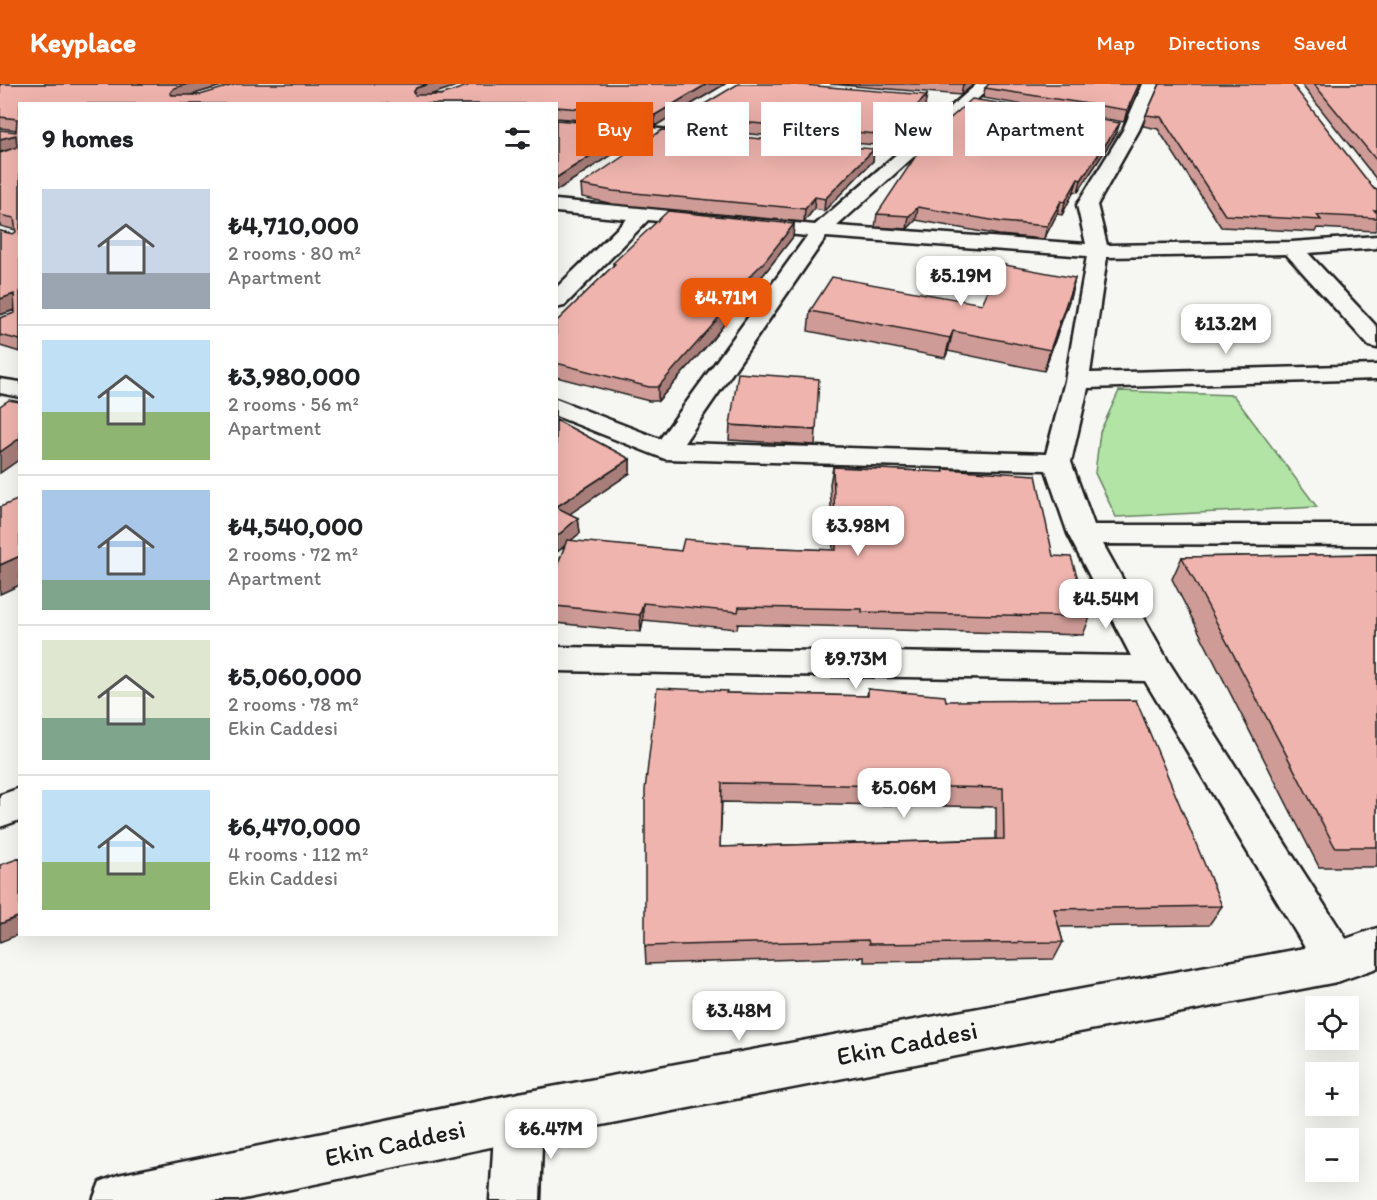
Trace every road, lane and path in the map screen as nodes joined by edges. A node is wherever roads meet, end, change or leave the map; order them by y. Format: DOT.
graph roads {
  1 [pos="986,84"];
  2 [pos="1151,84"];
  3 [pos="941,100"];
  4 [pos="964,102"];
  5 [pos="953,112"];
  6 [pos="558,124"];
  7 [pos="665,130"];
  8 [pos="658,134"];
  9 [pos="665,135"];
  10 [pos="653,137"];
  11 [pos="904,156"];
  12 [pos="575,191"];
  13 [pos="558,204"];
  14 [pos="558,205"];
  15 [pos="642,215"];
  16 [pos="820,231"];
  17 [pos="1377,242"];
  18 [pos="1292,248"];
  19 [pos="1098,251"];
  20 [pos="558,299"];
  21 [pos="1377,341"];
  22 [pos="1377,372"];
  23 [pos="1077,381"];
  24 [pos="0,386"];
  25 [pos="18,390"];
  26 [pos="558,408"];
  27 [pos="665,451"];
  28 [pos="1057,462"];
  29 [pos="1083,534"];
  30 [pos="1377,535"];
  31 [pos="558,659"];
  32 [pos="1155,669"];
  33 [pos="18,805"];
  34 [pos="0,811"];
  35 [pos="1357,955"];
  36 [pos="519,1117"];
  37 [pos="118,1200"];
  38 [pos="515,1200"];
  1 -- 4 [label="street"];
  2 -- 19 [label="street"];
  3 -- 4 [label="street"];
  4 -- 5 [label="street"];
  6 -- 8 [label="street"];
  7 -- 8 [label="street"];
  8 -- 9 [label="street"];
  8 -- 10 [label="street"];
  11 -- 16 [label="street"];
  12 -- 13 [label="street"];
  14 -- 15 [label="street"];
  15 -- 16 [label="street"];
  15 -- 20 [label="street"];
  16 -- 19 [label="street"];
  16 -- 27 [label="street"];
  17 -- 18 [label="street"];
  18 -- 19 [label="street"];
  18 -- 21 [label="street"];
  19 -- 23 [label="street"];
  22 -- 23 [label="street"];
  23 -- 28 [label="street"];
  24 -- 25 [label="street"];
  26 -- 27 [label="street"];
  27 -- 28 [label="street"];
  28 -- 29 [label="street"];
  29 -- 30 [label="street"];
  29 -- 32 [label="street"];
  31 -- 32 [label="street"];
  32 -- 35 [label="street"];
  33 -- 34 [label="street"];
  35 -- 36 [label="street, Ekin Caddesi"];
  36 -- 37 [label="street, Ekin Caddesi"];
  36 -- 38 [label="street"];
}
